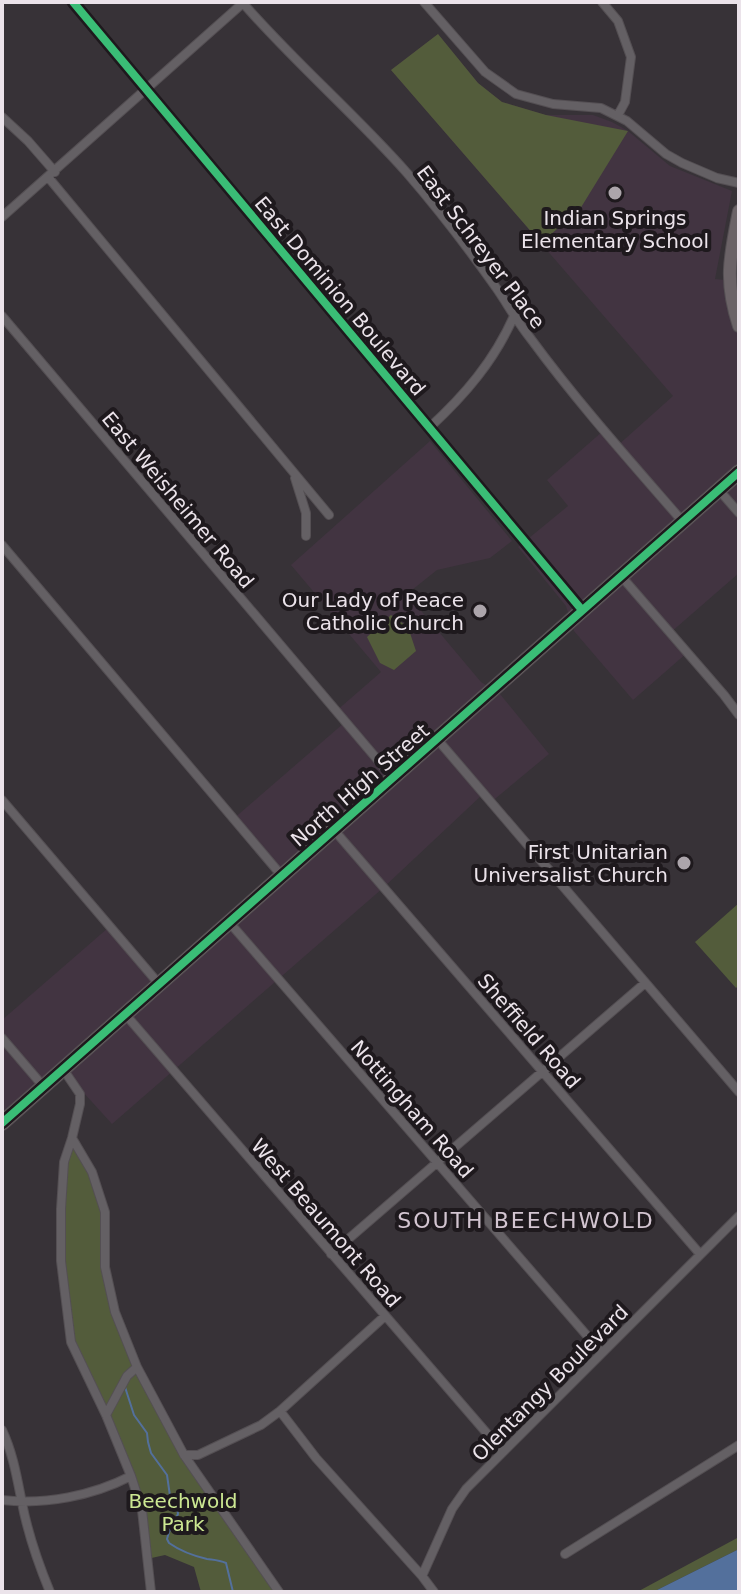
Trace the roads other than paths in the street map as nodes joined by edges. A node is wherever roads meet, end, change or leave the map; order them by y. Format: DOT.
graph roads {
  1 [pos="73,2"];
  2 [pos="424,2"];
  3 [pos="602,2"];
  4 [pos="243,3"];
  5 [pos="145,89"];
  6 [pos="618,115"];
  7 [pos="2,117"];
  8 [pos="52,175"];
  9 [pos="739,183"];
  10 [pos="739,211"];
  11 [pos="2,217"];
  12 [pos="2,316"];
  13 [pos="514,316"];
  14 [pos="739,326"];
  15 [pos="429,428"];
  16 [pos="291,470"];
  17 [pos="739,472"];
  18 [pos="719,490"];
  19 [pos="739,513"];
  20 [pos="329,515"];
  21 [pos="683,522"];
  22 [pos="306,536"];
  23 [pos="2,545"];
  24 [pos="621,576"];
  25 [pos="582,610"];
  26 [pos="739,715"];
  27 [pos="437,739"];
  28 [pos="393,778"];
  29 [pos="2,800"];
  30 [pos="334,830"];
  31 [pos="282,876"];
  32 [pos="229,922"];
  33 [pos="645,983"];
  34 [pos="159,984"];
  35 [pos="125,1014"];
  36 [pos="2,1038"];
  37 [pos="63,1069"];
  38 [pos="543,1071"];
  39 [pos="43,1086"];
  40 [pos="739,1092"];
  41 [pos="2,1123"];
  42 [pos="72,1138"];
  43 [pos="437,1162"];
  44 [pos="739,1216"];
  45 [pos="331,1254"];
  46 [pos="700,1254"];
  47 [pos="385,1316"];
  48 [pos="602,1353"];
  49 [pos="137,1367"];
  50 [pos="280,1411"];
  51 [pos="106,1415"];
  52 [pos="2,1430"];
  53 [pos="739,1445"];
  54 [pos="503,1452"];
  55 [pos="184,1455"];
  56 [pos="131,1476"];
  57 [pos="2,1500"];
  58 [pos="22,1502"];
  59 [pos="565,1554"];
  60 [pos="422,1576"];
  61 [pos="50,1592"];
  62 [pos="151,1592"];
  63 [pos="279,1592"];
  64 [pos="434,1592"];
  1 -- 5 [label="street, East Dominion Boulevard"];
  2 -- 6 [label="street"];
  3 -- 6 [label="street"];
  4 -- 5 [label="street"];
  4 -- 13 [label="street, East Schreyer Place"];
  5 -- 8 [label="street"];
  5 -- 15 [label="street, East Dominion Boulevard"];
  6 -- 9 [label="street"];
  7 -- 8 [label="street"];
  8 -- 11 [label="street"];
  8 -- 16 [label="street"];
  10 -- 14 [label="main road"];
  12 -- 28 [label="street, East Weisheimer Road"];
  13 -- 15 [label="street"];
  13 -- 21 [label="street, East Schreyer Place"];
  15 -- 25 [label="street, East Dominion Boulevard"];
  16 -- 20 [label="street"];
  16 -- 22 [label="street"];
  17 -- 18 [label="main road, North High Street"];
  18 -- 19 [label="street"];
  18 -- 21 [label="main road, North High Street"];
  21 -- 24 [label="main road, North High Street"];
  23 -- 31 [label="street"];
  24 -- 25 [label="main road, North High Street"];
  24 -- 26 [label="street"];
  25 -- 27 [label="main road, North High Street"];
  27 -- 28 [label="main road, North High Street"];
  27 -- 33 [label="street"];
  28 -- 30 [label="main road, North High Street"];
  29 -- 34 [label="street"];
  30 -- 31 [label="main road, North High Street"];
  30 -- 38 [label="street, Sheffield Road"];
  31 -- 32 [label="main road, North High Street"];
  32 -- 34 [label="main road, North High Street"];
  32 -- 43 [label="street, Nottingham Road"];
  33 -- 38 [label="street"];
  33 -- 40 [label="street"];
  34 -- 35 [label="main road, North High Street"];
  35 -- 37 [label="main road, North High Street"];
  35 -- 45 [label="street, West Beaumont Road"];
  36 -- 39 [label="street"];
  37 -- 39 [label="main road, North High Street"];
  37 -- 42 [label="street"];
  38 -- 43 [label="street"];
  38 -- 46 [label="street, Sheffield Road"];
  39 -- 41 [label="main road, North High Street"];
  42 -- 49 [label="street"];
  42 -- 51 [label="street"];
  43 -- 45 [label="street"];
  43 -- 48 [label="street, Nottingham Road"];
  44 -- 46 [label="street, Olentangy Boulevard"];
  45 -- 47 [label="street, West Beaumont Road"];
  46 -- 48 [label="street, Olentangy Boulevard"];
  47 -- 50 [label="street"];
  47 -- 54 [label="street, West Beaumont Road"];
  48 -- 54 [label="street, Olentangy Boulevard"];
  49 -- 51 [label="street"];
  49 -- 55 [label="street"];
  50 -- 55 [label="street"];
  50 -- 60 [label="street"];
  51 -- 56 [label="street"];
  52 -- 58 [label="street"];
  53 -- 59 [label="street"];
  54 -- 60 [label="street, Olentangy Boulevard"];
  55 -- 63 [label="street"];
  56 -- 58 [label="street"];
  56 -- 62 [label="street"];
  57 -- 58 [label="street"];
  58 -- 61 [label="street"];
  60 -- 64 [label="street"];
}
